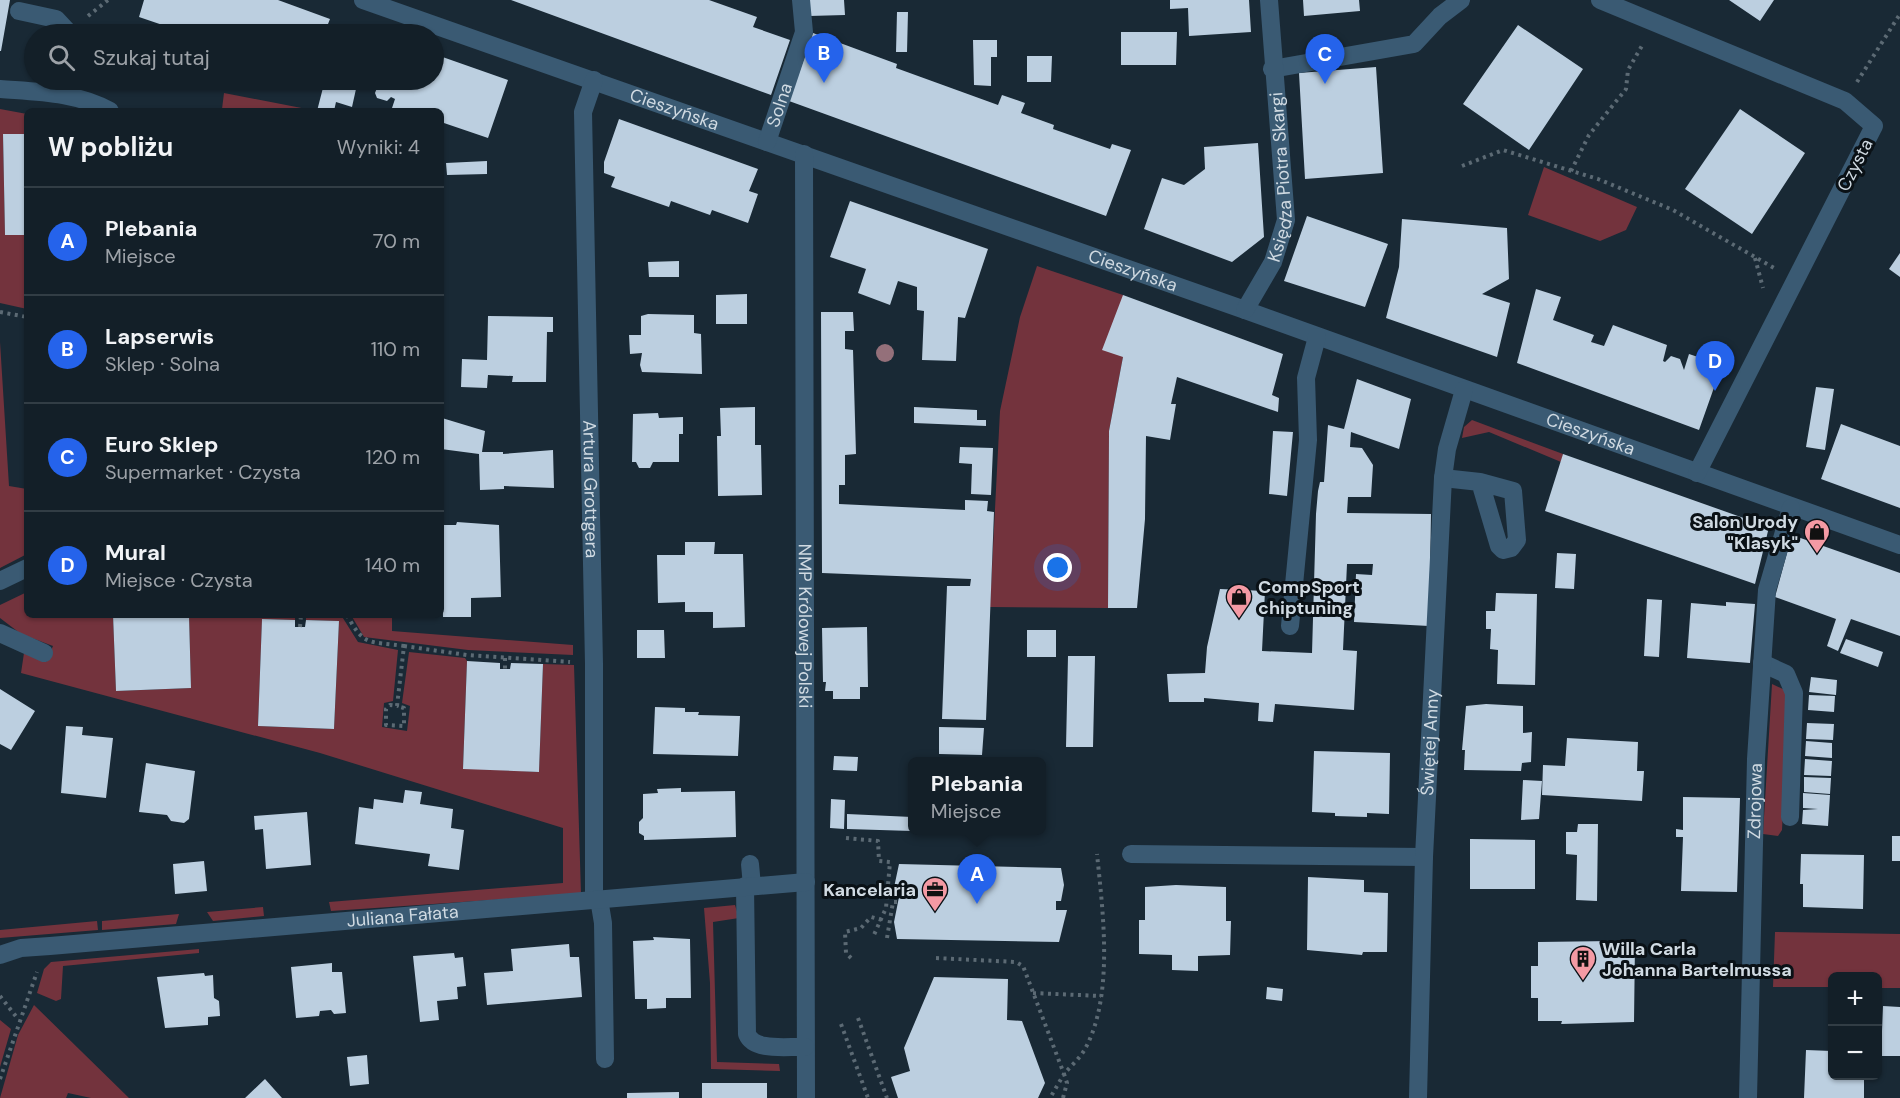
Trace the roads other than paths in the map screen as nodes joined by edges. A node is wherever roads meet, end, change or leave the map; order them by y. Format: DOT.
graph roads {
  1 [pos="363,0"];
  2 [pos="801,0"];
  3 [pos="1269,0"];
  4 [pos="1461,0"];
  5 [pos="1600,0"];
  6 [pos="19,11"];
  7 [pos="61,24"];
  8 [pos="432,24"];
  9 [pos="444,28"];
  10 [pos="1272,69"];
  11 [pos="594,80"];
  12 [pos="24,88"];
  13 [pos="0,89"];
  14 [pos="78,90"];
  15 [pos="105,108"];
  16 [pos="767,142"];
  17 [pos="804,154"];
  18 [pos="1245,310"];
  19 [pos="1317,337"];
  20 [pos="1464,390"];
  21 [pos="1697,473"];
  22 [pos="1443,478"];
  23 [pos="1480,482"];
  24 [pos="1791,508"];
  25 [pos="1900,545"];
  26 [pos="24,569"];
  27 [pos="0,581"];
  28 [pos="1290,626"];
  29 [pos="0,633"];
  30 [pos="44,652"];
  31 [pos="1762,663"];
  32 [pos="1790,816"];
  33 [pos="1131,854"];
  34 [pos="1424,856"];
  35 [pos="750,864"];
  36 [pos="806,882"];
  37 [pos="748,886"];
  38 [pos="597,899"];
  39 [pos="0,955"];
  40 [pos="805,1047"];
  41 [pos="605,1059"];
  42 [pos="806,1098"];
  43 [pos="1418,1098"];
  44 [pos="1748,1098"];
  1 -- 8 [label="street, Cieszyńska"];
  2 -- 16 [label="street, Solna"];
  3 -- 10 [label="street, Księdza Piotra Skargi"];
  4 -- 10 [label="street"];
  5 -- 21 [label="street, Czysta"];
  6 -- 7 [label="street"];
  9 -- 11 [label="street, Cieszyńska"];
  10 -- 18 [label="street, Księdza Piotra Skargi"];
  11 -- 16 [label="street, Cieszyńska"];
  11 -- 38 [label="street, Artura Grottgera"];
  12 -- 13 [label="street"];
  14 -- 15 [label="street"];
  16 -- 17 [label="street, Cieszyńska"];
  17 -- 18 [label="street, Cieszyńska"];
  17 -- 36 [label="street, NMP Królowej Polski"];
  18 -- 19 [label="street, Cieszyńska"];
  19 -- 20 [label="street, Cieszyńska"];
  19 -- 28 [label="street"];
  20 -- 21 [label="street, Cieszyńska"];
  20 -- 22 [label="street, Świętej Anny"];
  21 -- 24 [label="street, Cieszyńska"];
  22 -- 23 [label="street"];
  22 -- 34 [label="street, Świętej Anny"];
  24 -- 25 [label="street, Cieszyńska"];
  24 -- 31 [label="street, Zdrojowa"];
  26 -- 27 [label="street"];
  29 -- 30 [label="street"];
  31 -- 32 [label="street"];
  31 -- 44 [label="street, Zdrojowa"];
  33 -- 34 [label="street"];
  34 -- 43 [label="street, Świętej Anny"];
  35 -- 37 [label="street"];
  36 -- 37 [label="street, Juliana Fałata"];
  36 -- 40 [label="street, NMP Królowej Polski"];
  37 -- 38 [label="street, Juliana Fałata"];
  37 -- 40 [label="street"];
  38 -- 39 [label="street, Juliana Fałata"];
  38 -- 41 [label="street, Artura Grottgera"];
  40 -- 42 [label="street, NMP Królowej Polski"];
}
